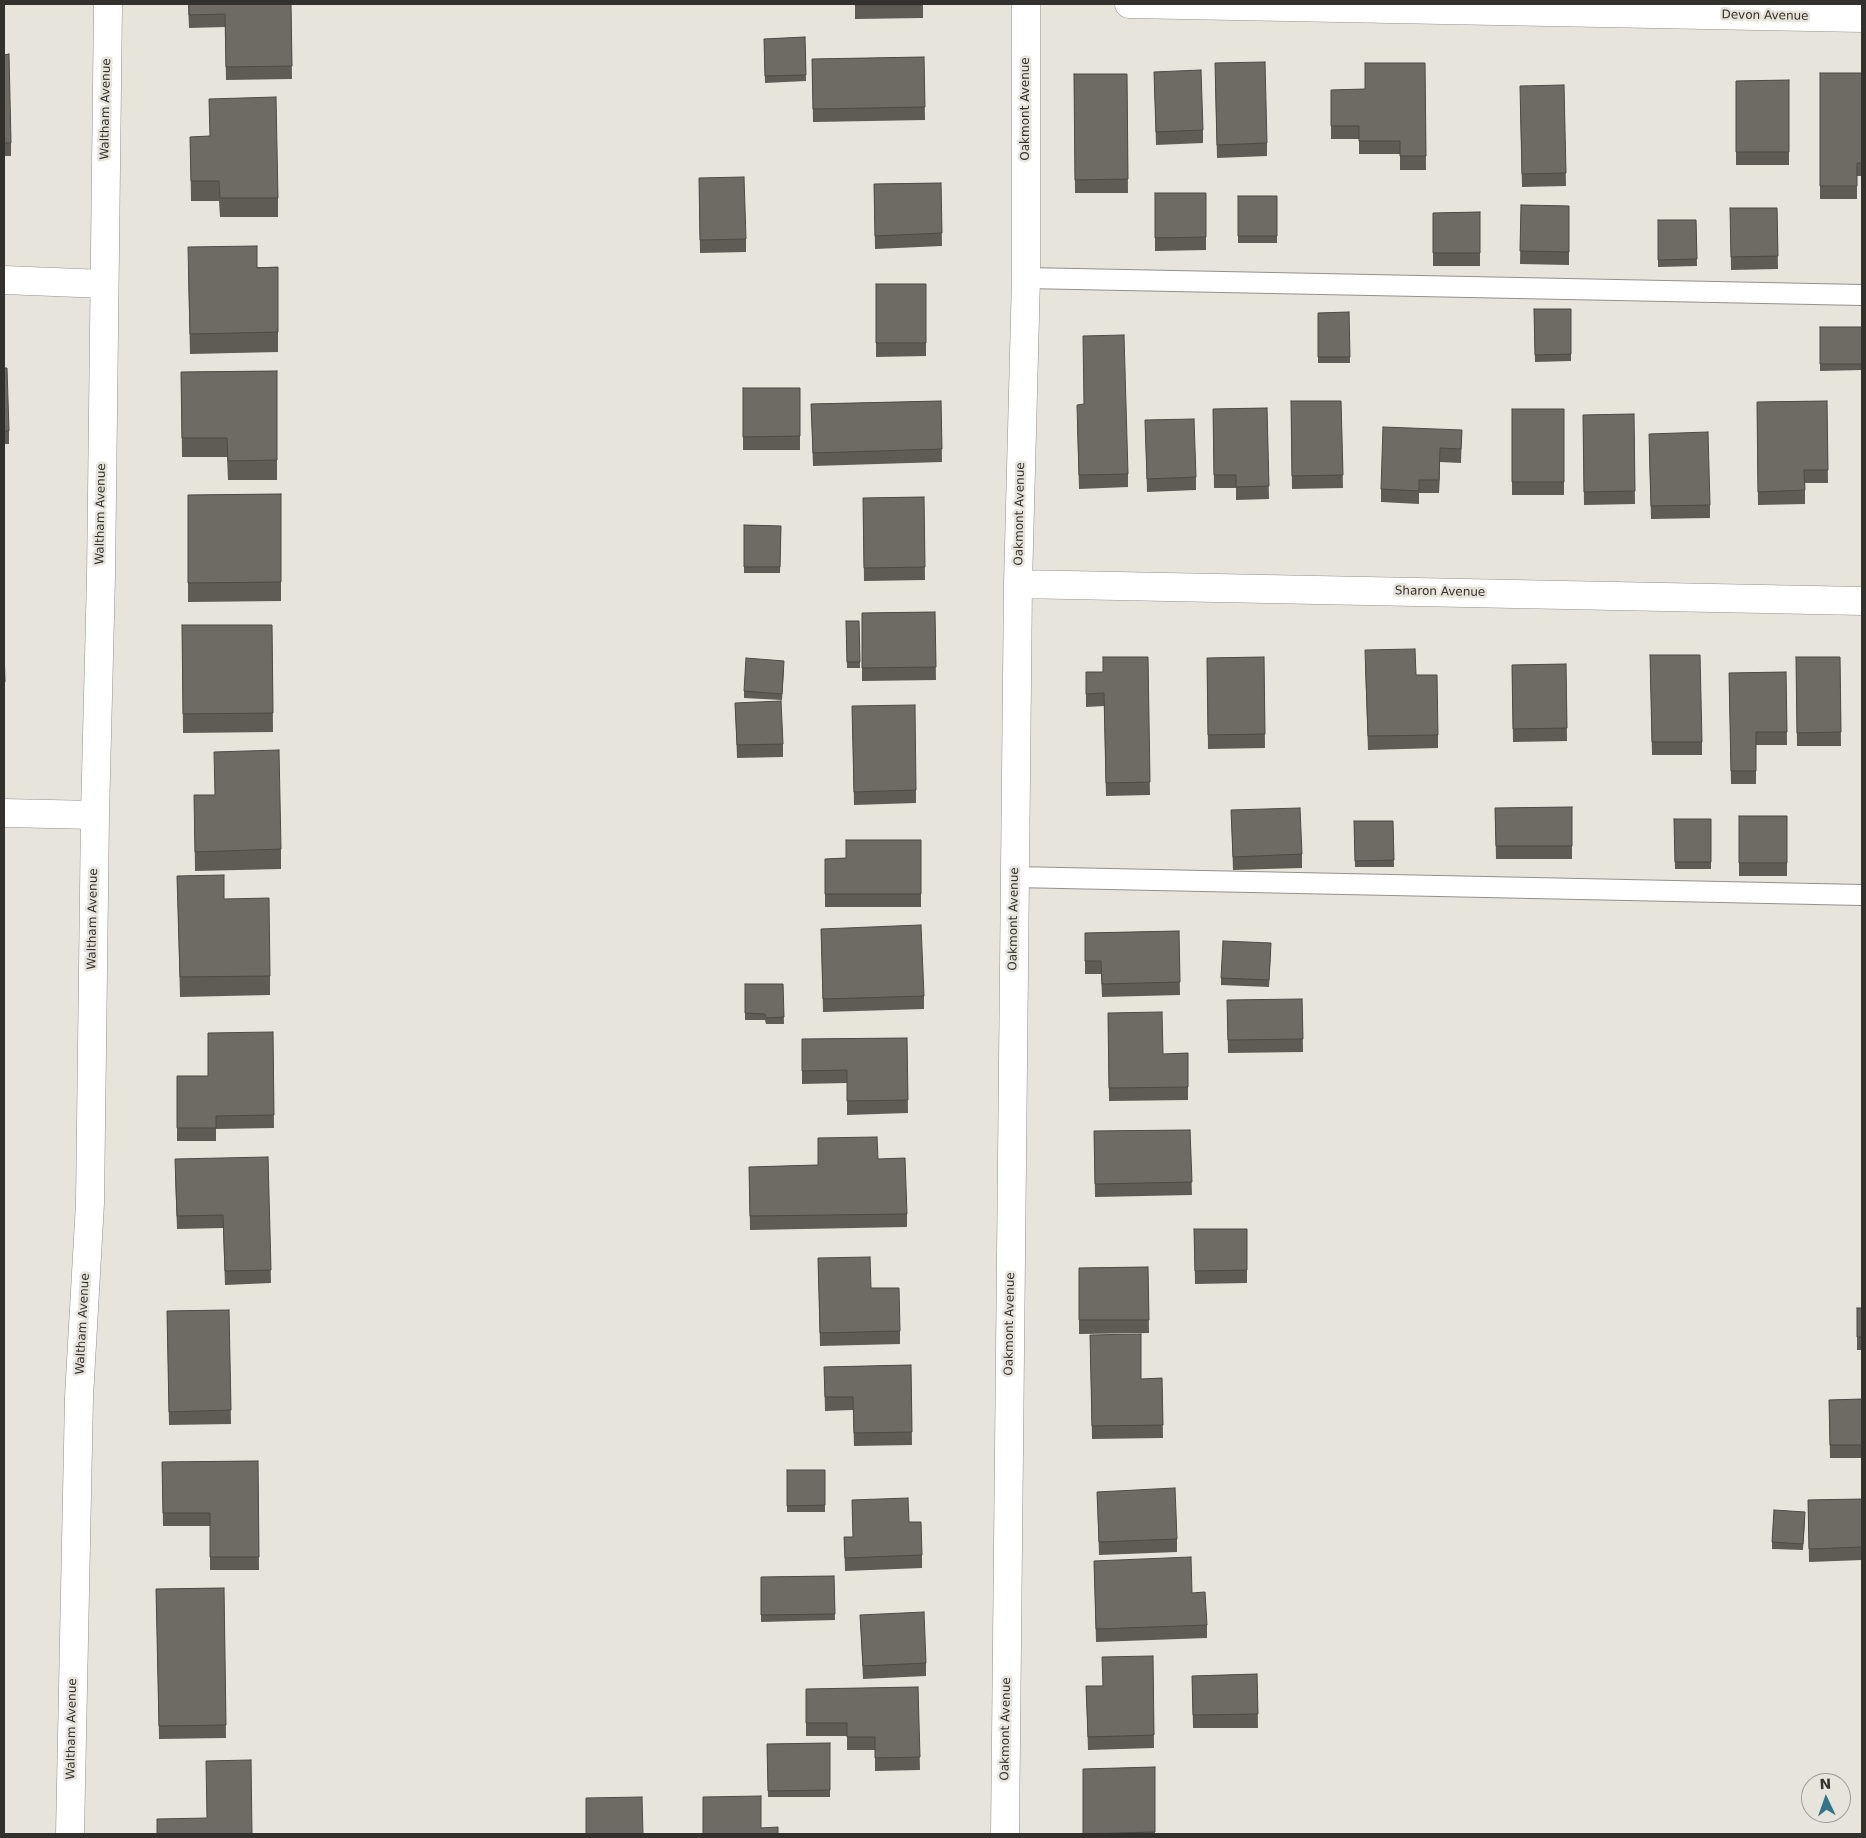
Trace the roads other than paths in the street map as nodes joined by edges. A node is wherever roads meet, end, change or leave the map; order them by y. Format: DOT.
graph roads {
  1 [pos="108,4"];
  2 [pos="1026,4"];
  3 [pos="1128,4"];
  4 [pos="1862,18"];
  5 [pos="1026,278"];
  6 [pos="4,280"];
  7 [pos="104,284"];
  8 [pos="1862,295"];
  9 [pos="1018,584"];
  10 [pos="1862,601"];
  11 [pos="4,813"];
  12 [pos="94,815"];
  13 [pos="1014,877"];
  14 [pos="1862,895"];
  15 [pos="70,1834"];
  16 [pos="1005,1834"];
  1 -- 7 [label="street, Waltham Avenue"];
  2 -- 5 [label="street, Oakmont Avenue"];
  3 -- 4 [label="street, Devon Avenue"];
  5 -- 8 [label="lane"];
  5 -- 9 [label="street, Oakmont Avenue"];
  6 -- 7 [label="street"];
  7 -- 12 [label="street, Waltham Avenue"];
  9 -- 10 [label="street, Sharon Avenue"];
  9 -- 13 [label="street, Oakmont Avenue"];
  11 -- 12 [label="street"];
  12 -- 15 [label="street, Waltham Avenue"];
  13 -- 14 [label="lane"];
  13 -- 16 [label="street, Oakmont Avenue"];
}
